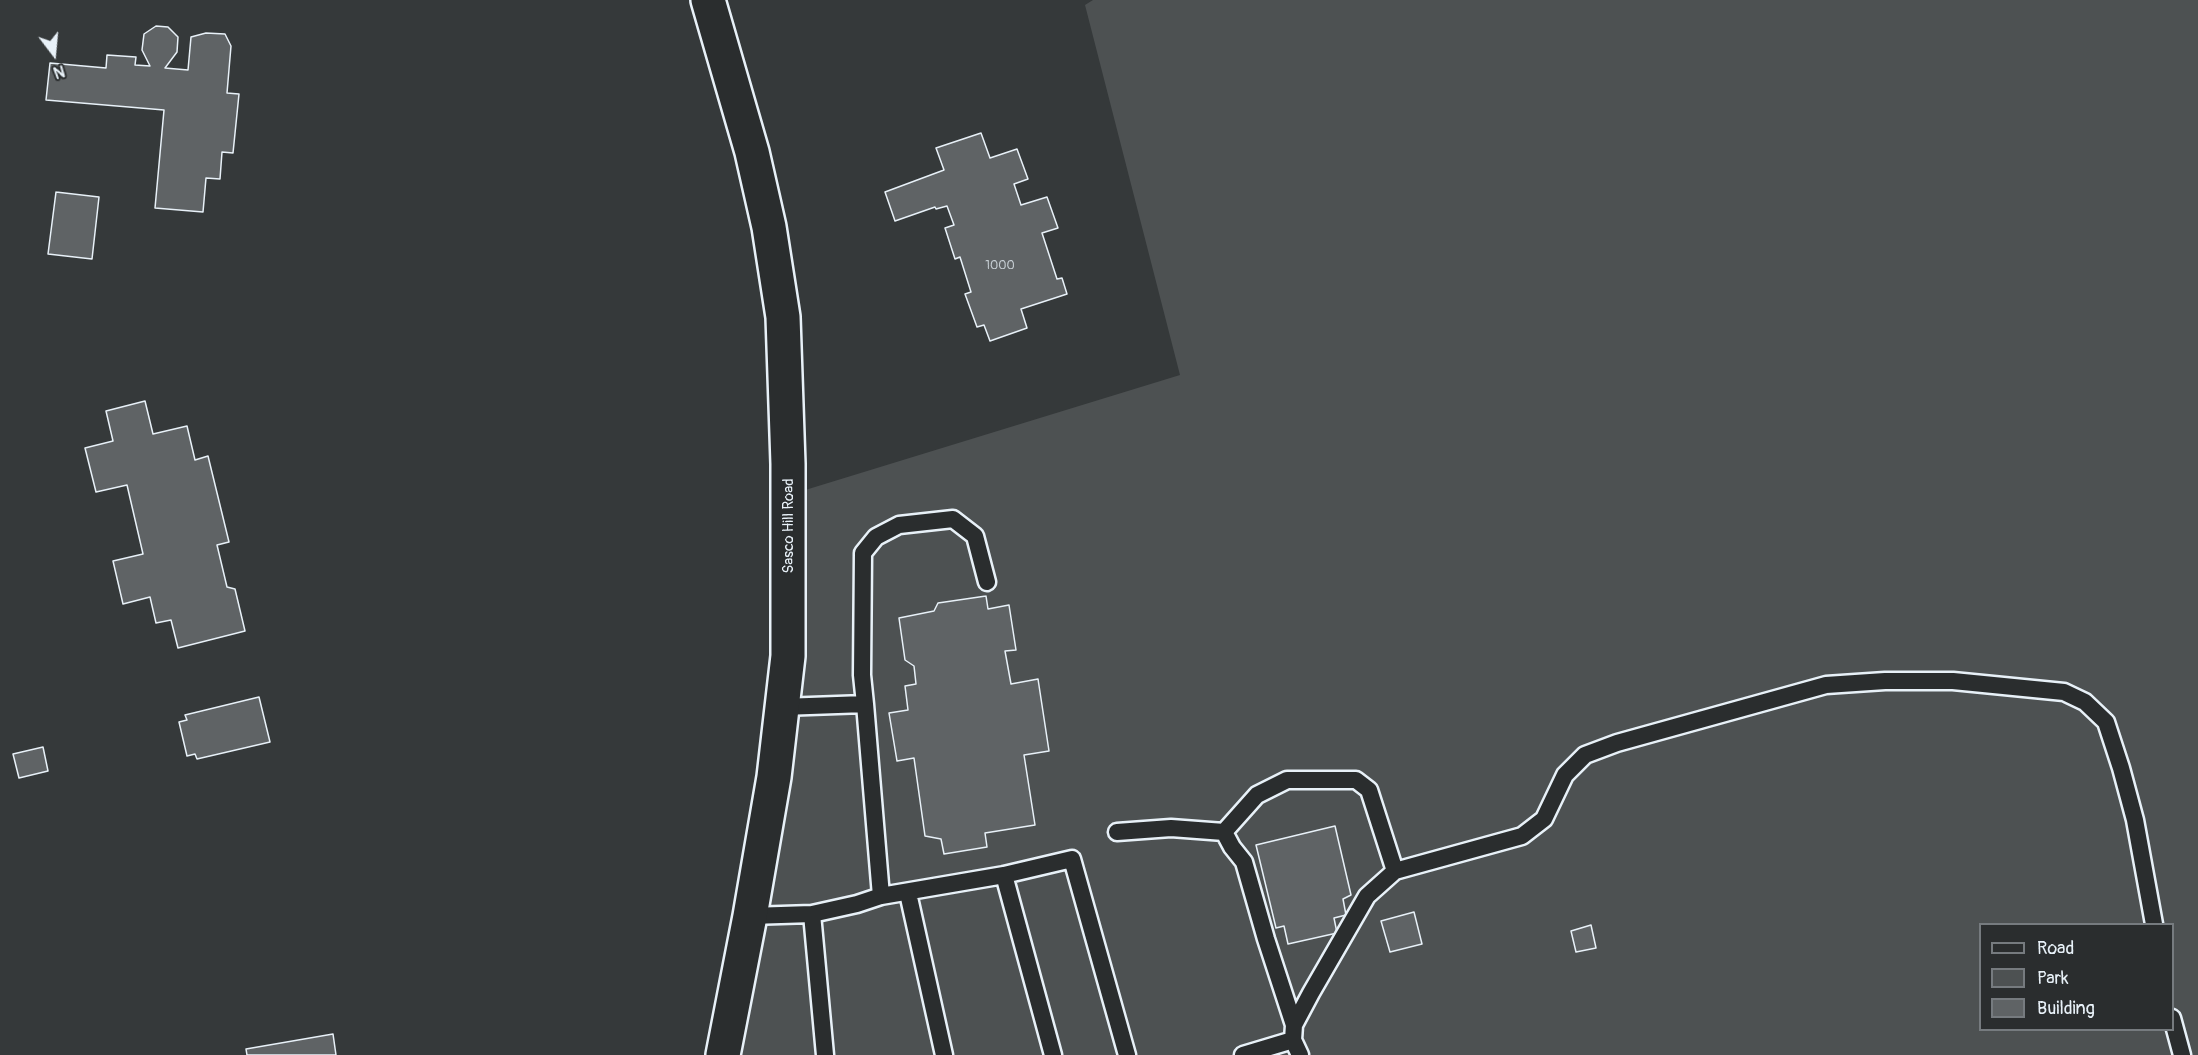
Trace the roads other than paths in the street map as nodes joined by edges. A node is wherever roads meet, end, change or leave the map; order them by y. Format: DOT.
graph roads {
  1 [pos="708,0"];
  2 [pos="987,582"];
  3 [pos="865,704"];
  4 [pos="782,707"];
  5 [pos="1117,832"];
  6 [pos="1224,832"];
  7 [pos="1395,871"];
  8 [pos="1004,875"];
  9 [pos="908,893"];
  10 [pos="881,896"];
  11 [pos="812,914"];
  12 [pos="750,916"];
  13 [pos="2154,923"];
  14 [pos="2174,1025"];
  15 [pos="1295,1040"];
  16 [pos="723,1055"];
  17 [pos="825,1055"];
  18 [pos="944,1055"];
  19 [pos="1053,1055"];
  20 [pos="1127,1055"];
  21 [pos="1243,1055"];
  22 [pos="2182,1055"];
  1 -- 4 [label="street, Sasco Hill Road"];
  2 -- 3 [label="lane"];
  3 -- 4 [label="lane"];
  3 -- 10 [label="lane"];
  4 -- 12 [label="street, Sasco Hill Road"];
  5 -- 6 [label="lane"];
  6 -- 7 [label="lane"];
  6 -- 15 [label="lane"];
  7 -- 13 [label="lane"];
  7 -- 15 [label="lane"];
  8 -- 9 [label="lane"];
  8 -- 19 [label="lane"];
  8 -- 20 [label="lane"];
  9 -- 10 [label="lane"];
  9 -- 18 [label="lane"];
  10 -- 11 [label="lane"];
  11 -- 12 [label="lane"];
  11 -- 17 [label="lane"];
  12 -- 16 [label="street, Sasco Hill Road"];
  14 -- 22 [label="lane"];
  15 -- 21 [label="lane"];
}
